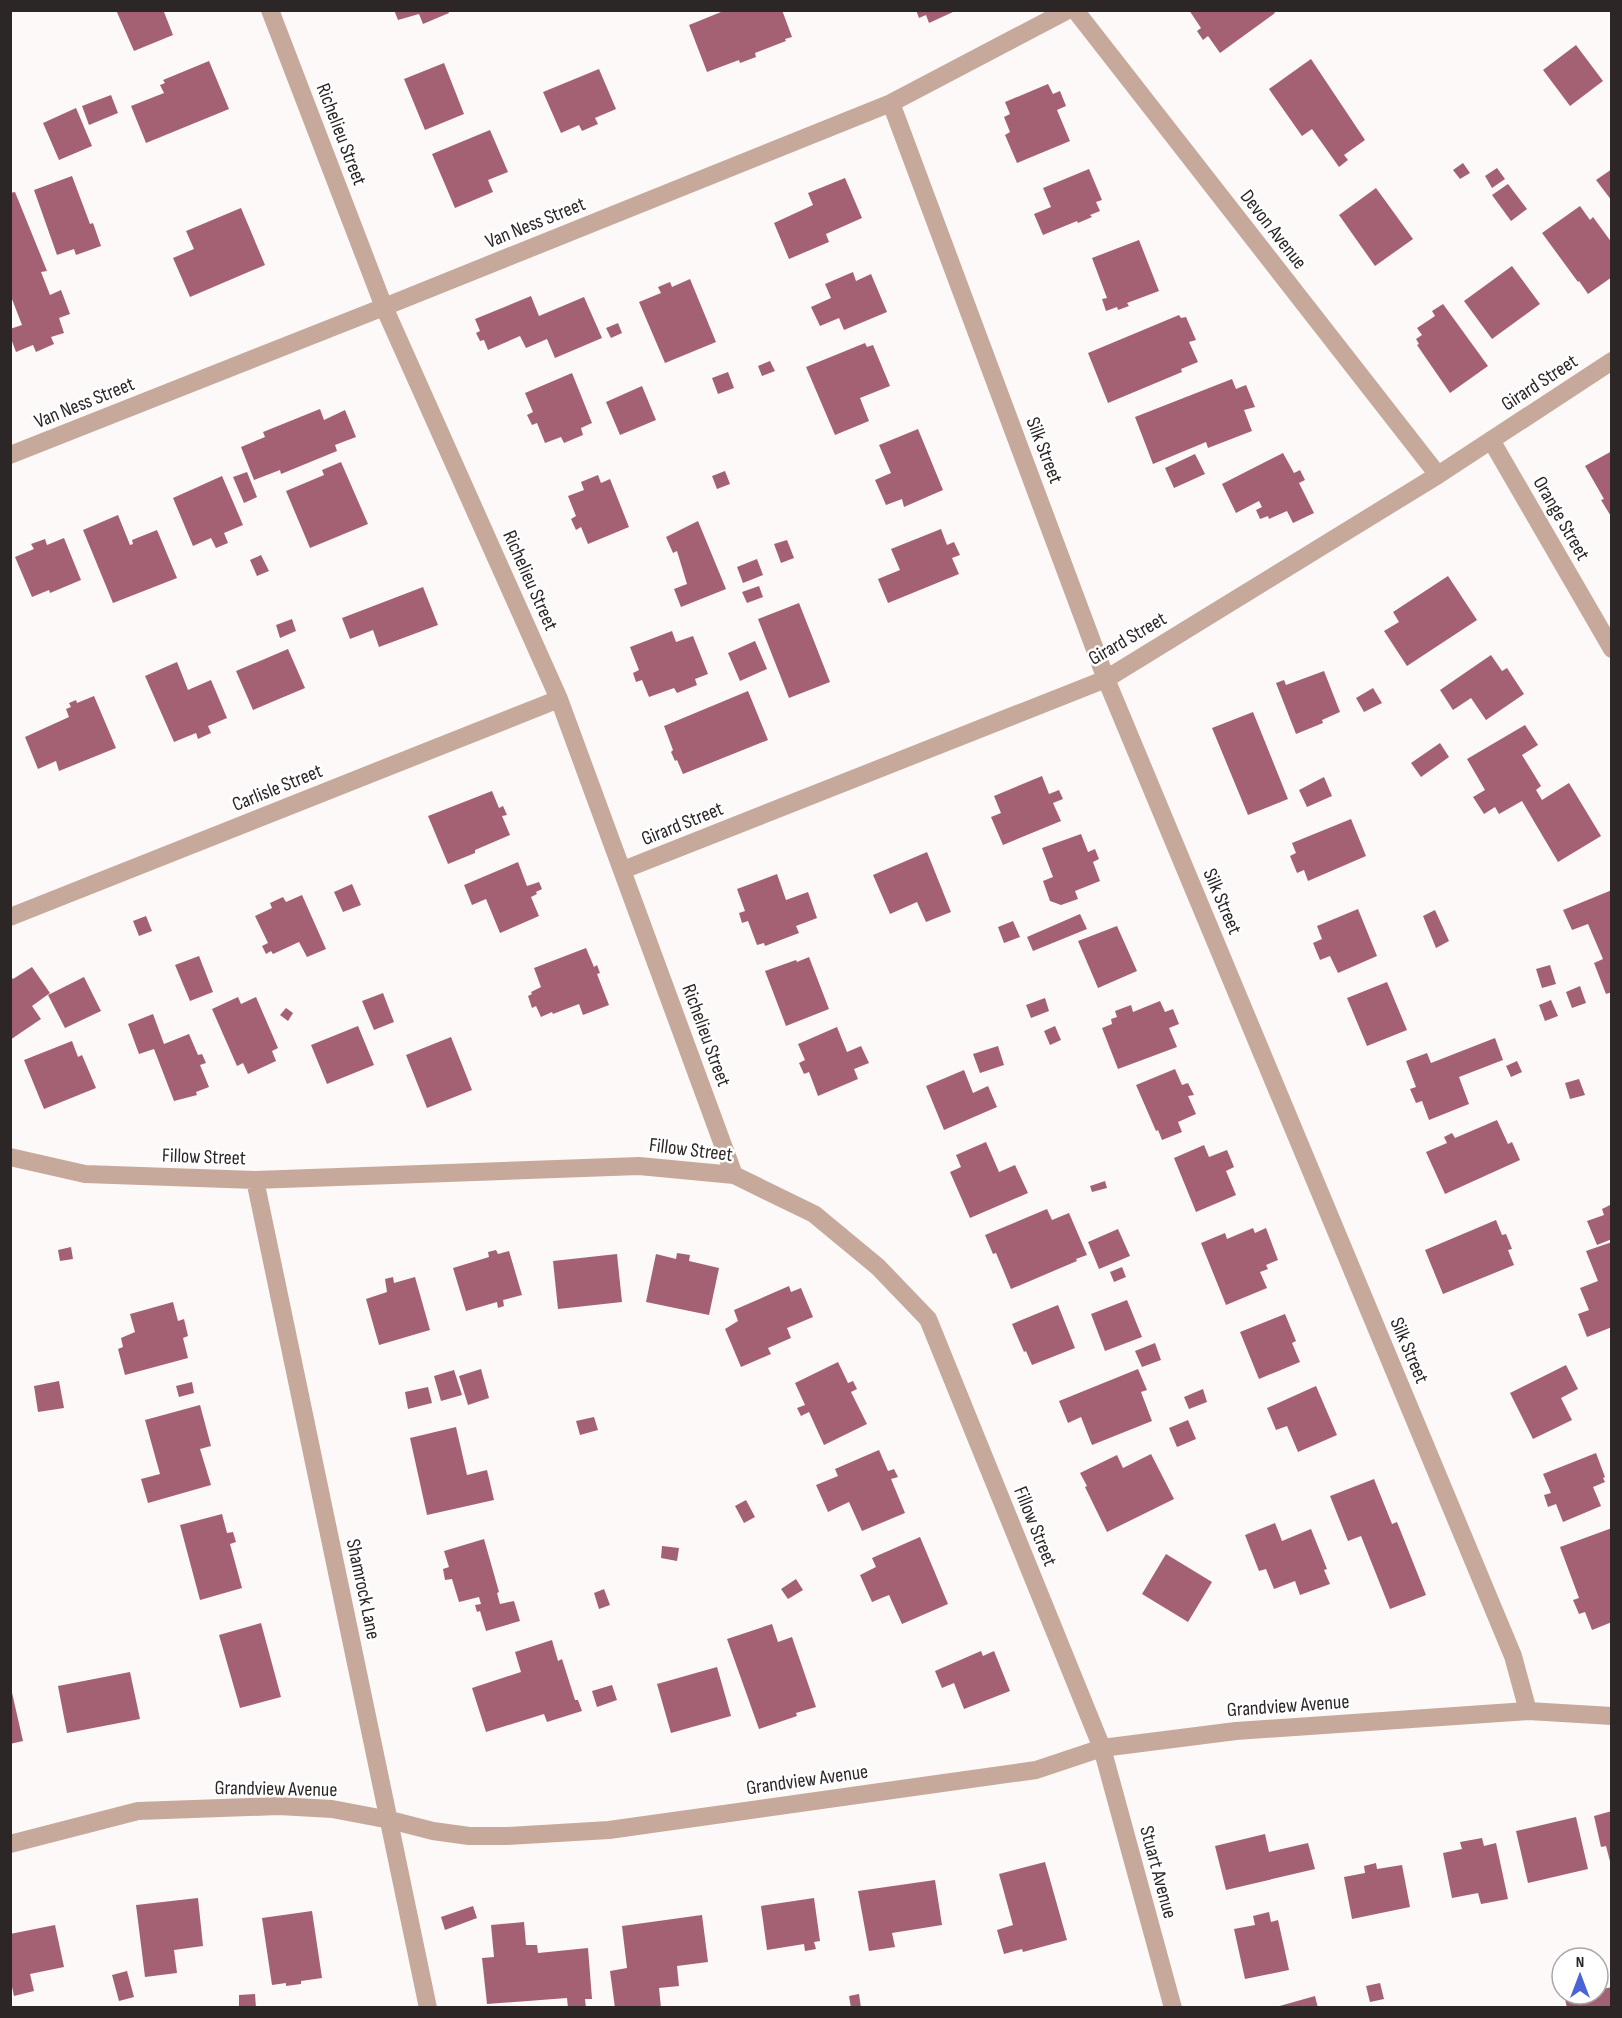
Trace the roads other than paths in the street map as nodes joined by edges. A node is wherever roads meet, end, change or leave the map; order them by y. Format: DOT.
graph roads {
  1 [pos="270,10"];
  2 [pos="1068,10"];
  3 [pos="1075,10"];
  4 [pos="891,103"];
  5 [pos="384,307"];
  6 [pos="1611,361"];
  7 [pos="1491,440"];
  8 [pos="10,455"];
  9 [pos="1438,475"];
  10 [pos="1611,649"];
  11 [pos="1106,679"];
  12 [pos="559,699"];
  13 [pos="623,870"];
  14 [pos="10,917"];
  15 [pos="10,1157"];
  16 [pos="734,1175"];
  17 [pos="255,1180"];
  18 [pos="1528,1711"];
  19 [pos="1611,1716"];
  20 [pos="1102,1748"];
  21 [pos="390,1820"];
  22 [pos="10,1844"];
  23 [pos="428,2007"];
  24 [pos="1173,2007"];
  1 -- 5 [label="street, Richelieu Street"];
  2 -- 4 [label="street, Van Ness Street"];
  3 -- 9 [label="street, Devon Avenue"];
  4 -- 5 [label="street, Van Ness Street"];
  4 -- 11 [label="street, Silk Street"];
  5 -- 8 [label="street, Van Ness Street"];
  5 -- 12 [label="street, Richelieu Street"];
  6 -- 7 [label="street, Girard Street"];
  7 -- 9 [label="street, Girard Street"];
  7 -- 10 [label="street, Orange Street"];
  9 -- 11 [label="street, Girard Street"];
  11 -- 13 [label="street, Girard Street"];
  11 -- 18 [label="street, Silk Street"];
  12 -- 13 [label="street, Richelieu Street"];
  12 -- 14 [label="street, Carlisle Street"];
  13 -- 16 [label="street, Richelieu Street"];
  15 -- 17 [label="street, Fillow Street"];
  16 -- 17 [label="street, Fillow Street"];
  16 -- 20 [label="street, Fillow Street"];
  17 -- 21 [label="street, Shamrock Lane"];
  18 -- 19 [label="street, Grandview Avenue"];
  18 -- 20 [label="street, Grandview Avenue"];
  20 -- 21 [label="street, Grandview Avenue"];
  20 -- 24 [label="street, Stuart Avenue"];
  21 -- 22 [label="street, Grandview Avenue"];
  21 -- 23 [label="street, Shamrock Lane"];
}
